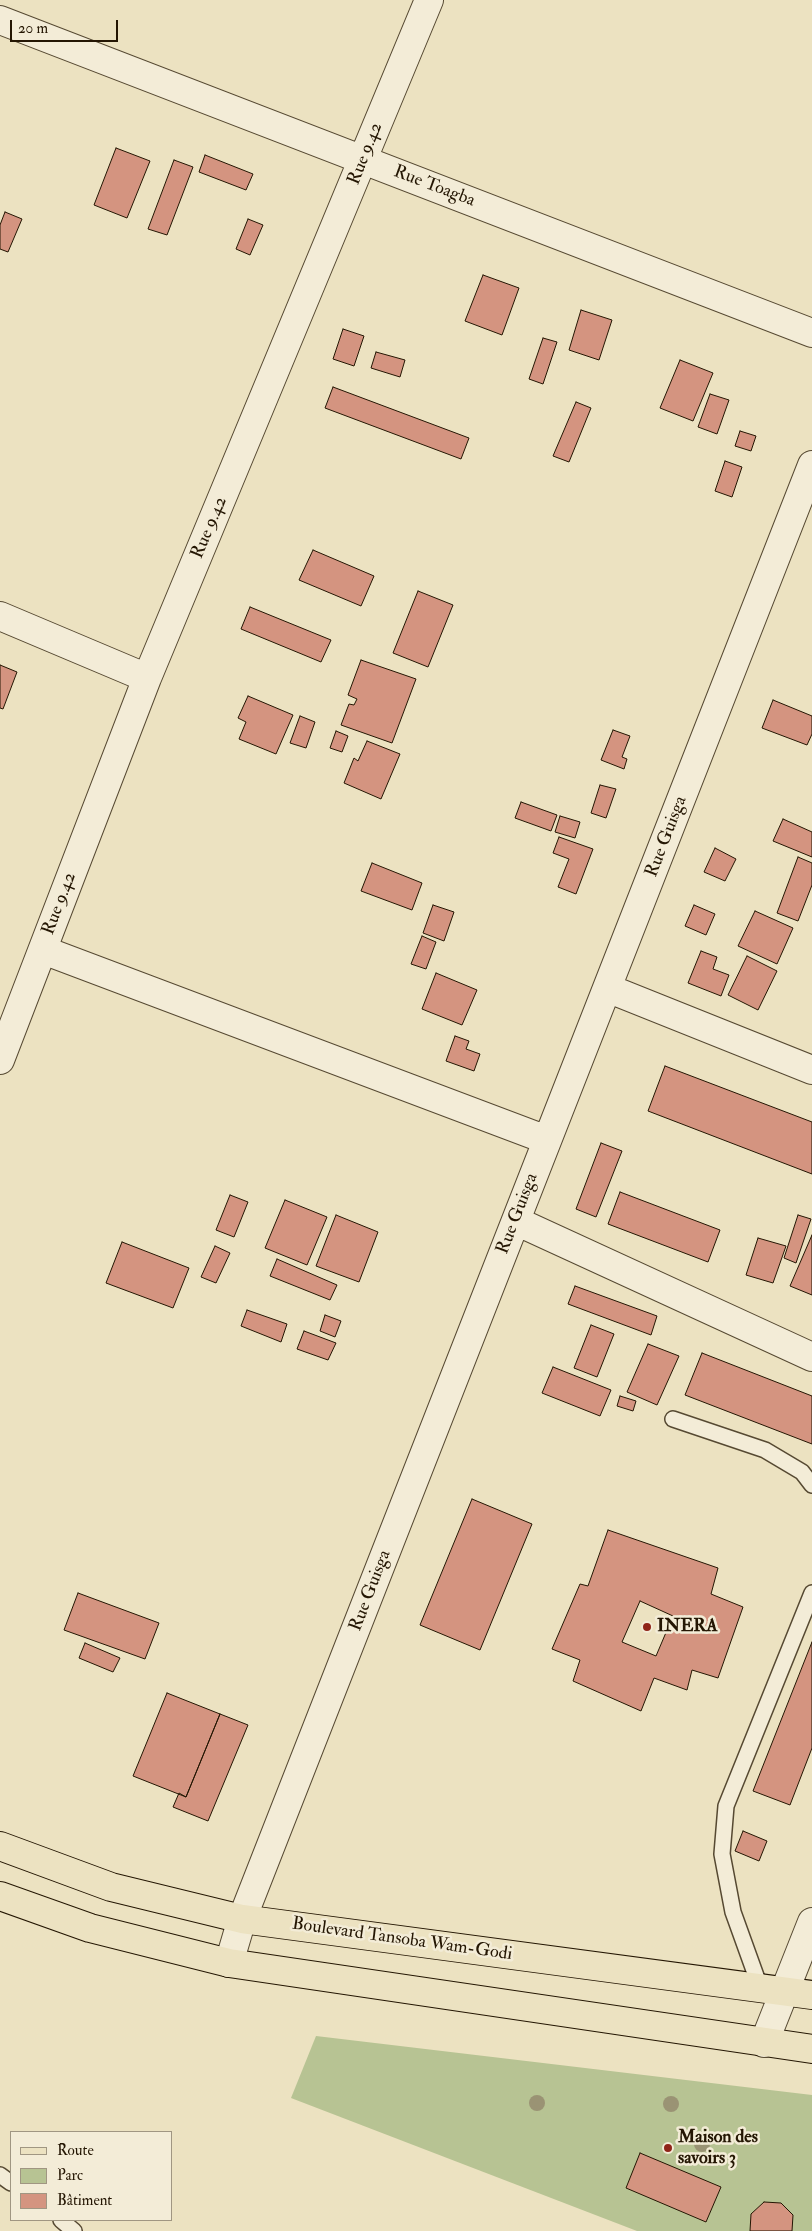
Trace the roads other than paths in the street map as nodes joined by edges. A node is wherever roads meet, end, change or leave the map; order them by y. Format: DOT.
graph roads {
  1 [pos="429,0"];
  2 [pos="0,20"];
  3 [pos="364,160"];
  4 [pos="812,334"];
  5 [pos="812,466"];
  6 [pos="0,616"];
  7 [pos="148,678"];
  8 [pos="43,950"];
  9 [pos="607,988"];
  10 [pos="0,1060"];
  11 [pos="812,1070"];
  12 [pos="547,1140"];
  13 [pos="516,1221"];
  14 [pos="812,1357"];
  15 [pos="673,1419"];
  16 [pos="812,1485"];
  17 [pos="812,1593"];
  18 [pos="0,1846"];
  19 [pos="0,1896"];
  20 [pos="242,1919"];
  21 [pos="812,1922"];
  22 [pos="229,1963"];
  23 [pos="772,1989"];
  24 [pos="812,1995"];
  25 [pos="764,2043"];
  26 [pos="812,2049"];
  27 [pos="61,2221"];
  28 [pos="74,2231"];
  1 -- 3 [label="street, Rue 9.42"];
  2 -- 3 [label="street, Rue Toagba"];
  3 -- 4 [label="street, Rue Toagba"];
  3 -- 7 [label="street, Rue 9.42"];
  5 -- 9 [label="street, Rue Guisga"];
  6 -- 7 [label="street"];
  7 -- 8 [label="street, Rue 9.42"];
  8 -- 10 [label="street, Rue 9.42"];
  8 -- 12 [label="street"];
  9 -- 11 [label="street"];
  9 -- 12 [label="street, Rue Guisga"];
  12 -- 13 [label="street, Rue Guisga"];
  13 -- 14 [label="street"];
  13 -- 20 [label="street, Rue Guisga"];
  15 -- 16 [label="lane"];
  17 -- 23 [label="lane"];
  18 -- 20 [label="main road, Boulevard Tansoba Wam-Godi"];
  19 -- 22 [label="main road"];
  20 -- 22 [label="street, Rue Guisga"];
  20 -- 23 [label="main road, Boulevard Tansoba Wam-Godi"];
  21 -- 23 [label="street"];
  22 -- 25 [label="main road"];
  23 -- 24 [label="main road, Boulevard Tansoba Wam-Godi"];
  23 -- 25 [label="street"];
  25 -- 26 [label="main road"];
  27 -- 28 [label="lane"];
}
